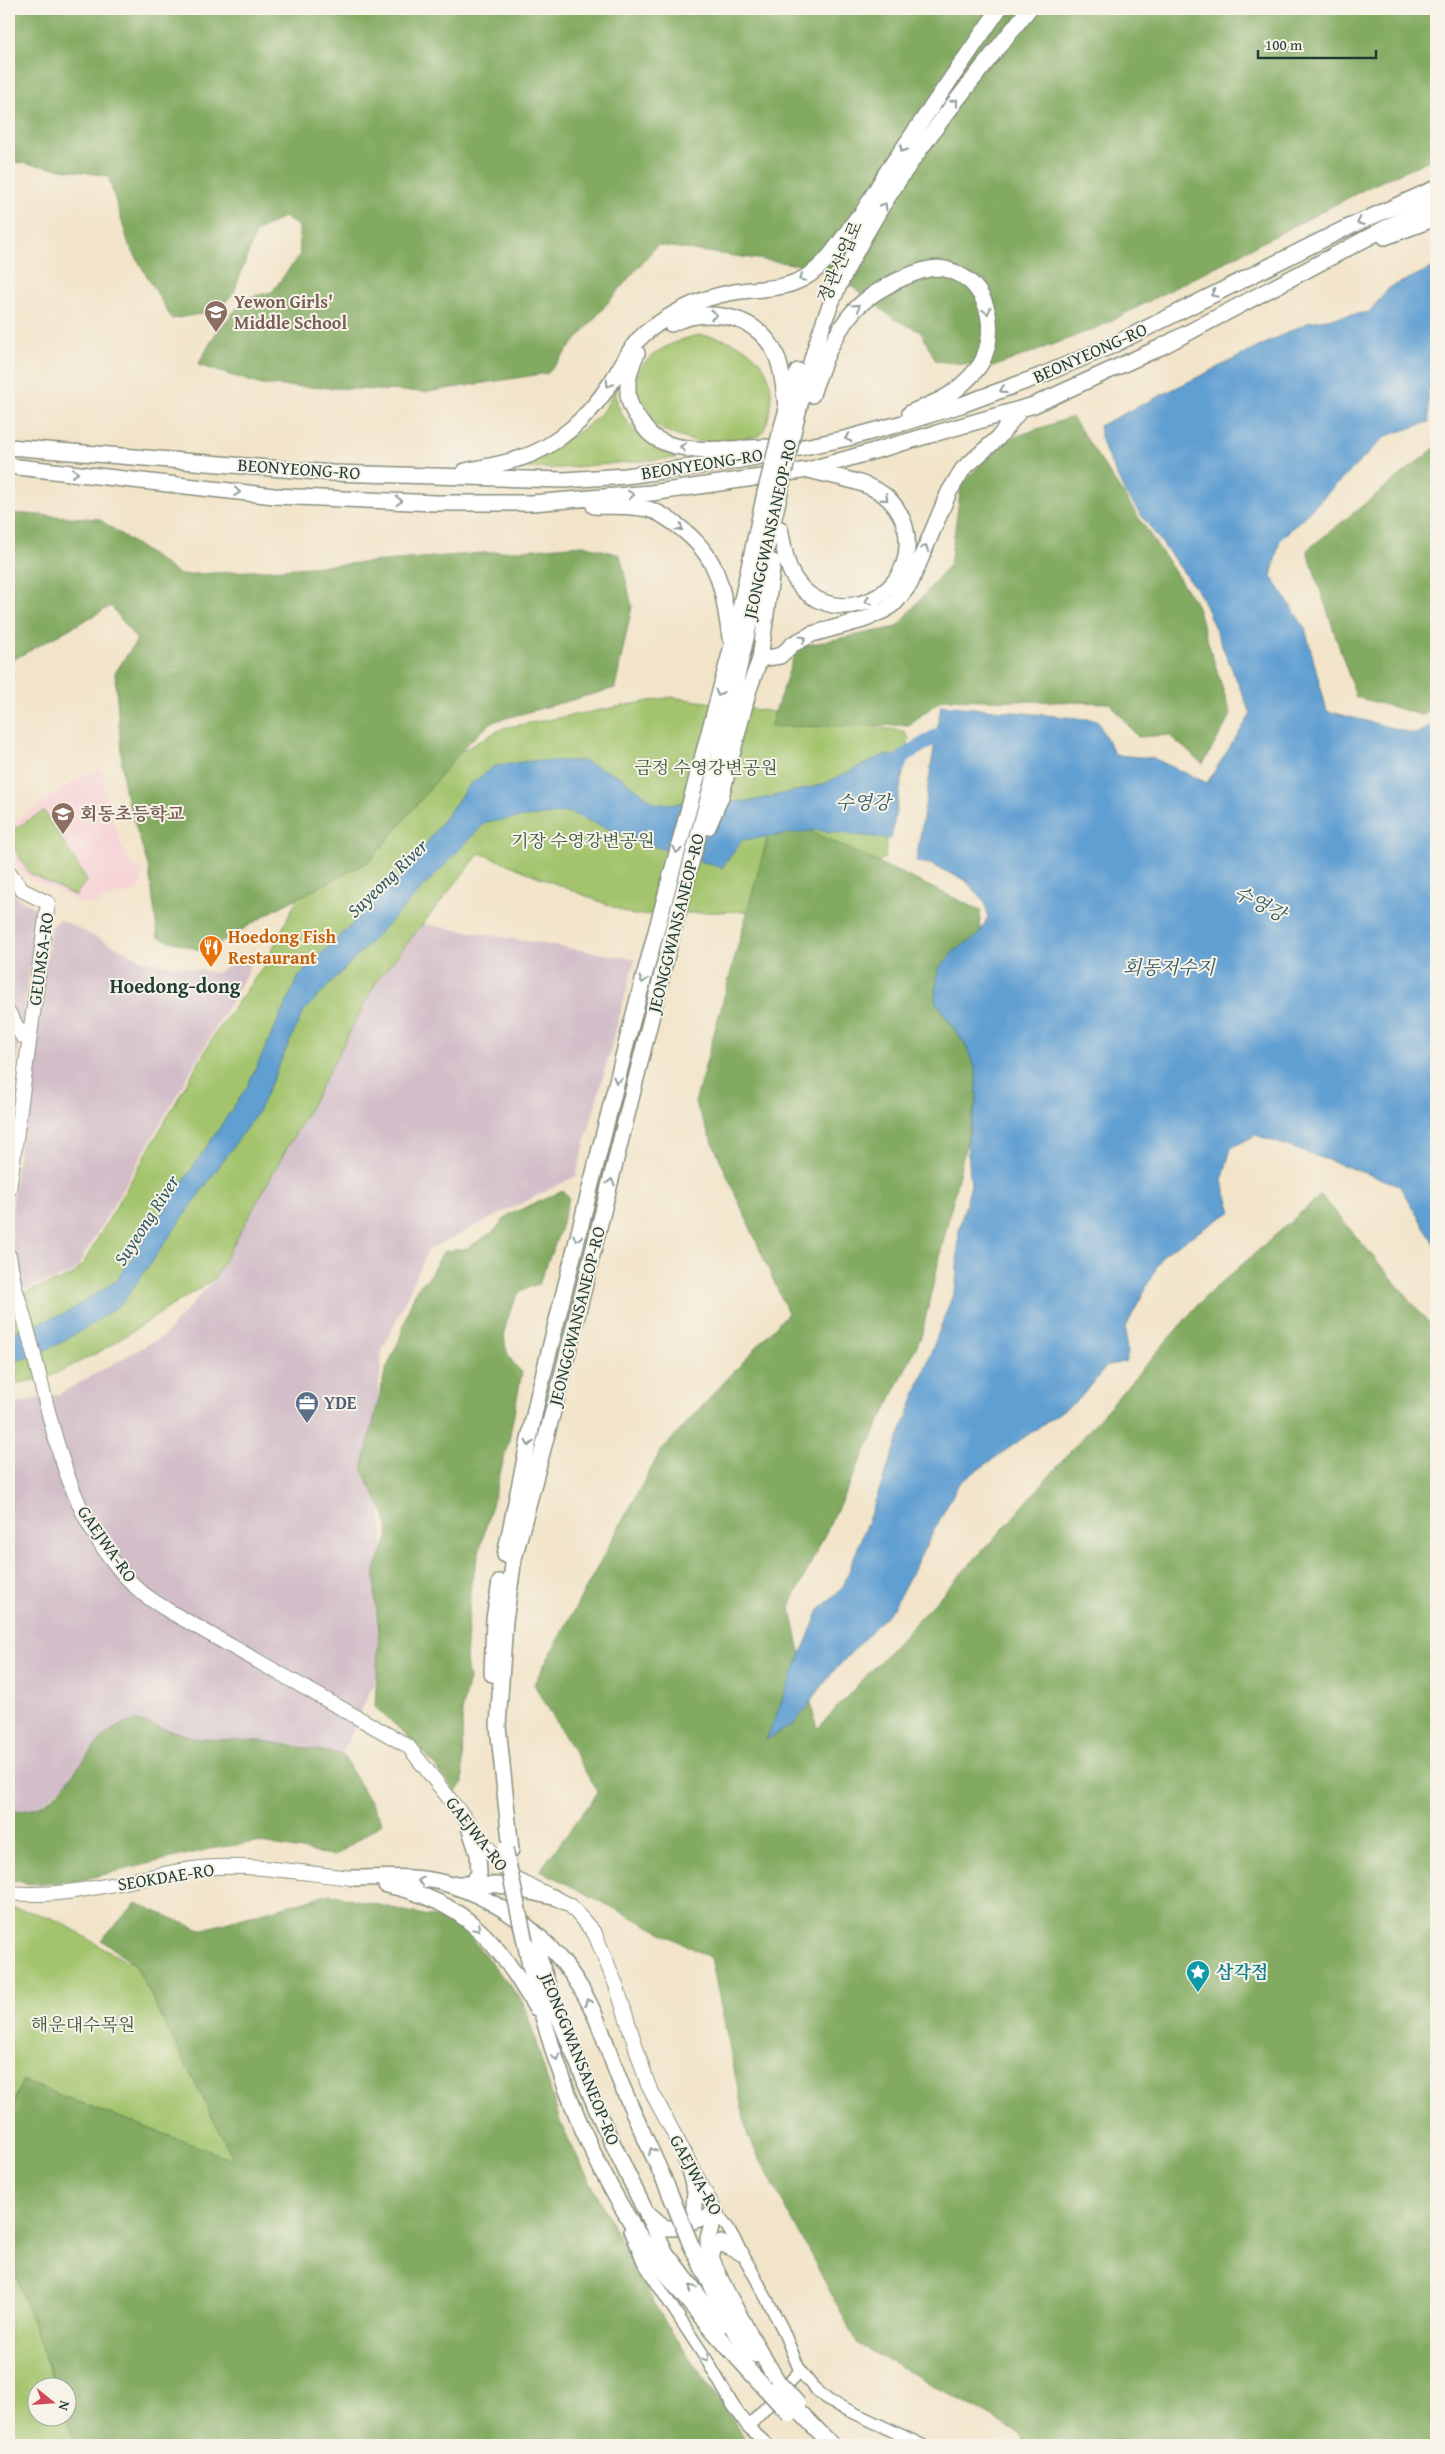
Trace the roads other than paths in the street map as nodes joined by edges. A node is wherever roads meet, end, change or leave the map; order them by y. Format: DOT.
graph roads {
  1 [pos="1029,9"];
  2 [pos="998,10"];
  3 [pos="1436,182"];
  4 [pos="1436,188"];
  5 [pos="1436,204"];
  6 [pos="1378,213"];
  7 [pos="858,217"];
  8 [pos="1436,218"];
  9 [pos="1335,256"];
  10 [pos="841,282"];
  11 [pos="814,387"];
  12 [pos="1021,408"];
  13 [pos="787,411"];
  14 [pos="793,429"];
  15 [pos="873,431"];
  16 [pos="9,446"];
  17 [pos="802,447"];
  18 [pos="9,467"];
  19 [pos="808,470"];
  20 [pos="438,476"];
  21 [pos="778,492"];
  22 [pos="532,503"];
  23 [pos="780,529"];
  24 [pos="737,648"];
  25 [pos="760,659"];
  26 [pos="9,872"];
  27 [pos="687,874"];
  28 [pos="9,1014"];
  29 [pos="30,1038"];
  30 [pos="9,1190"];
  31 [pos="9,1256"];
  32 [pos="468,1824"];
  33 [pos="508,1850"];
  34 [pos="353,1878"];
  35 [pos="442,1883"];
  36 [pos="471,1884"];
  37 [pos="9,1893"];
  38 [pos="553,1897"];
  39 [pos="530,1942"];
  40 [pos="547,2028"];
  41 [pos="684,2153"];
  42 [pos="622,2209"];
  43 [pos="644,2210"];
  44 [pos="716,2213"];
  45 [pos="693,2220"];
  46 [pos="741,2253"];
  47 [pos="711,2256"];
  48 [pos="800,2370"];
  49 [pos="770,2383"];
  50 [pos="793,2408"];
  51 [pos="748,2427"];
  52 [pos="768,2445"];
  53 [pos="819,2445"];
  54 [pos="832,2445"];
  55 [pos="922,2445"];
  10 -- 1 [label="highway, JEONGGWANSANEOP-RO, one-way"];
  2 -- 7 [label="highway, 정관산업로, one-way"];
  3 -- 6 [label="highway, BEONYEONG-RO"];
  4 -- 6 [label="highway, BEONYEONG-RO"];
  5 -- 9 [label="highway, BEONYEONG-RO"];
  6 -- 15 [label="highway, BEONYEONG-RO, one-way"];
  7 -- 13 [label="highway, 정관산업로"];
  7 -- 20 [label="highway, one-way"];
  8 -- 9 [label="highway, BEONYEONG-RO"];
  9 -- 12 [label="highway, BEONYEONG-RO"];
  10 -- 11 [label="highway"];
  10 -- 14 [label="highway, JEONGGWANSANEOP-RO"];
  11 -- 14 [label="highway"];
  11 -- 15 [label="highway, one-way"];
  12 -- 19 [label="highway, BEONYEONG-RO"];
  25 -- 12 [label="highway, one-way"];
  13 -- 14 [label="highway, 정관산업로"];
  17 -- 13 [label="highway, one-way"];
  14 -- 21 [label="highway, bridge"];
  14 -- 21 [label="highway"];
  15 -- 17 [label="highway, BEONYEONG-RO, one-way"];
  16 -- 20 [label="highway, BEONYEONG-RO"];
  17 -- 20 [label="highway, BEONYEONG-RO"];
  18 -- 22 [label="highway, BEONYEONG-RO, one-way"];
  22 -- 19 [label="highway, BEONYEONG-RO, one-way"];
  19 -- 23 [label="highway, one-way"];
  21 -- 23 [label="highway"];
  21 -- 24 [label="highway"];
  22 -- 24 [label="highway, one-way"];
  23 -- 25 [label="highway"];
  24 -- 27 [label="highway, JEONGGWANSANEOP-RO"];
  24 -- 33 [label="highway, JEONGGWANSANEOP-RO, one-way"];
  25 -- 27 [label="highway"];
  26 -- 29 [label="main road, GEUMSA-RO"];
  33 -- 27 [label="highway, JEONGGWANSANEOP-RO, one-way"];
  28 -- 29 [label="main road"];
  29 -- 30 [label="main road"];
  31 -- 32 [label="main road, GAEJWA-RO"];
  32 -- 36 [label="highway"];
  32 -- 38 [label="main road, GAEJWA-RO"];
  33 -- 39 [label="highway, bridge"];
  35 -- 34 [label="highway, one-way"];
  34 -- 37 [label="main road, SEOKDAE-RO"];
  34 -- 40 [label="highway, one-way"];
  35 -- 36 [label="highway"];
  49 -- 35 [label="highway, one-way, bridge"];
  36 -- 38 [label="highway"];
  38 -- 41 [label="main road, GAEJWA-RO"];
  39 -- 40 [label="highway, JEONGGWANSANEOP-RO"];
  39 -- 43 [label="highway, JEONGGWANSANEOP-RO"];
  40 -- 42 [label="highway, JEONGGWANSANEOP-RO, one-way"];
  41 -- 44 [label="main road, GAEJWA-RO"];
  41 -- 45 [label="highway"];
  42 -- 49 [label="highway, JEONGGWANSANEOP-RO"];
  42 -- 51 [label="street, one-way"];
  43 -- 45 [label="highway"];
  49 -- 43 [label="highway, JEONGGWANSANEOP-RO, one-way"];
  44 -- 45 [label="highway"];
  44 -- 46 [label="street, GAEJWA-RO"];
  44 -- 47 [label="highway"];
  46 -- 47 [label="highway"];
  46 -- 48 [label="street, GAEJWA-RO"];
  47 -- 49 [label="highway"];
  48 -- 51 [label="street"];
  48 -- 55 [label="street, GAEJWA-RO"];
  49 -- 50 [label="highway, bridge"];
  50 -- 53 [label="highway"];
  50 -- 54 [label="highway"];
  51 -- 52 [label="street"];
}
